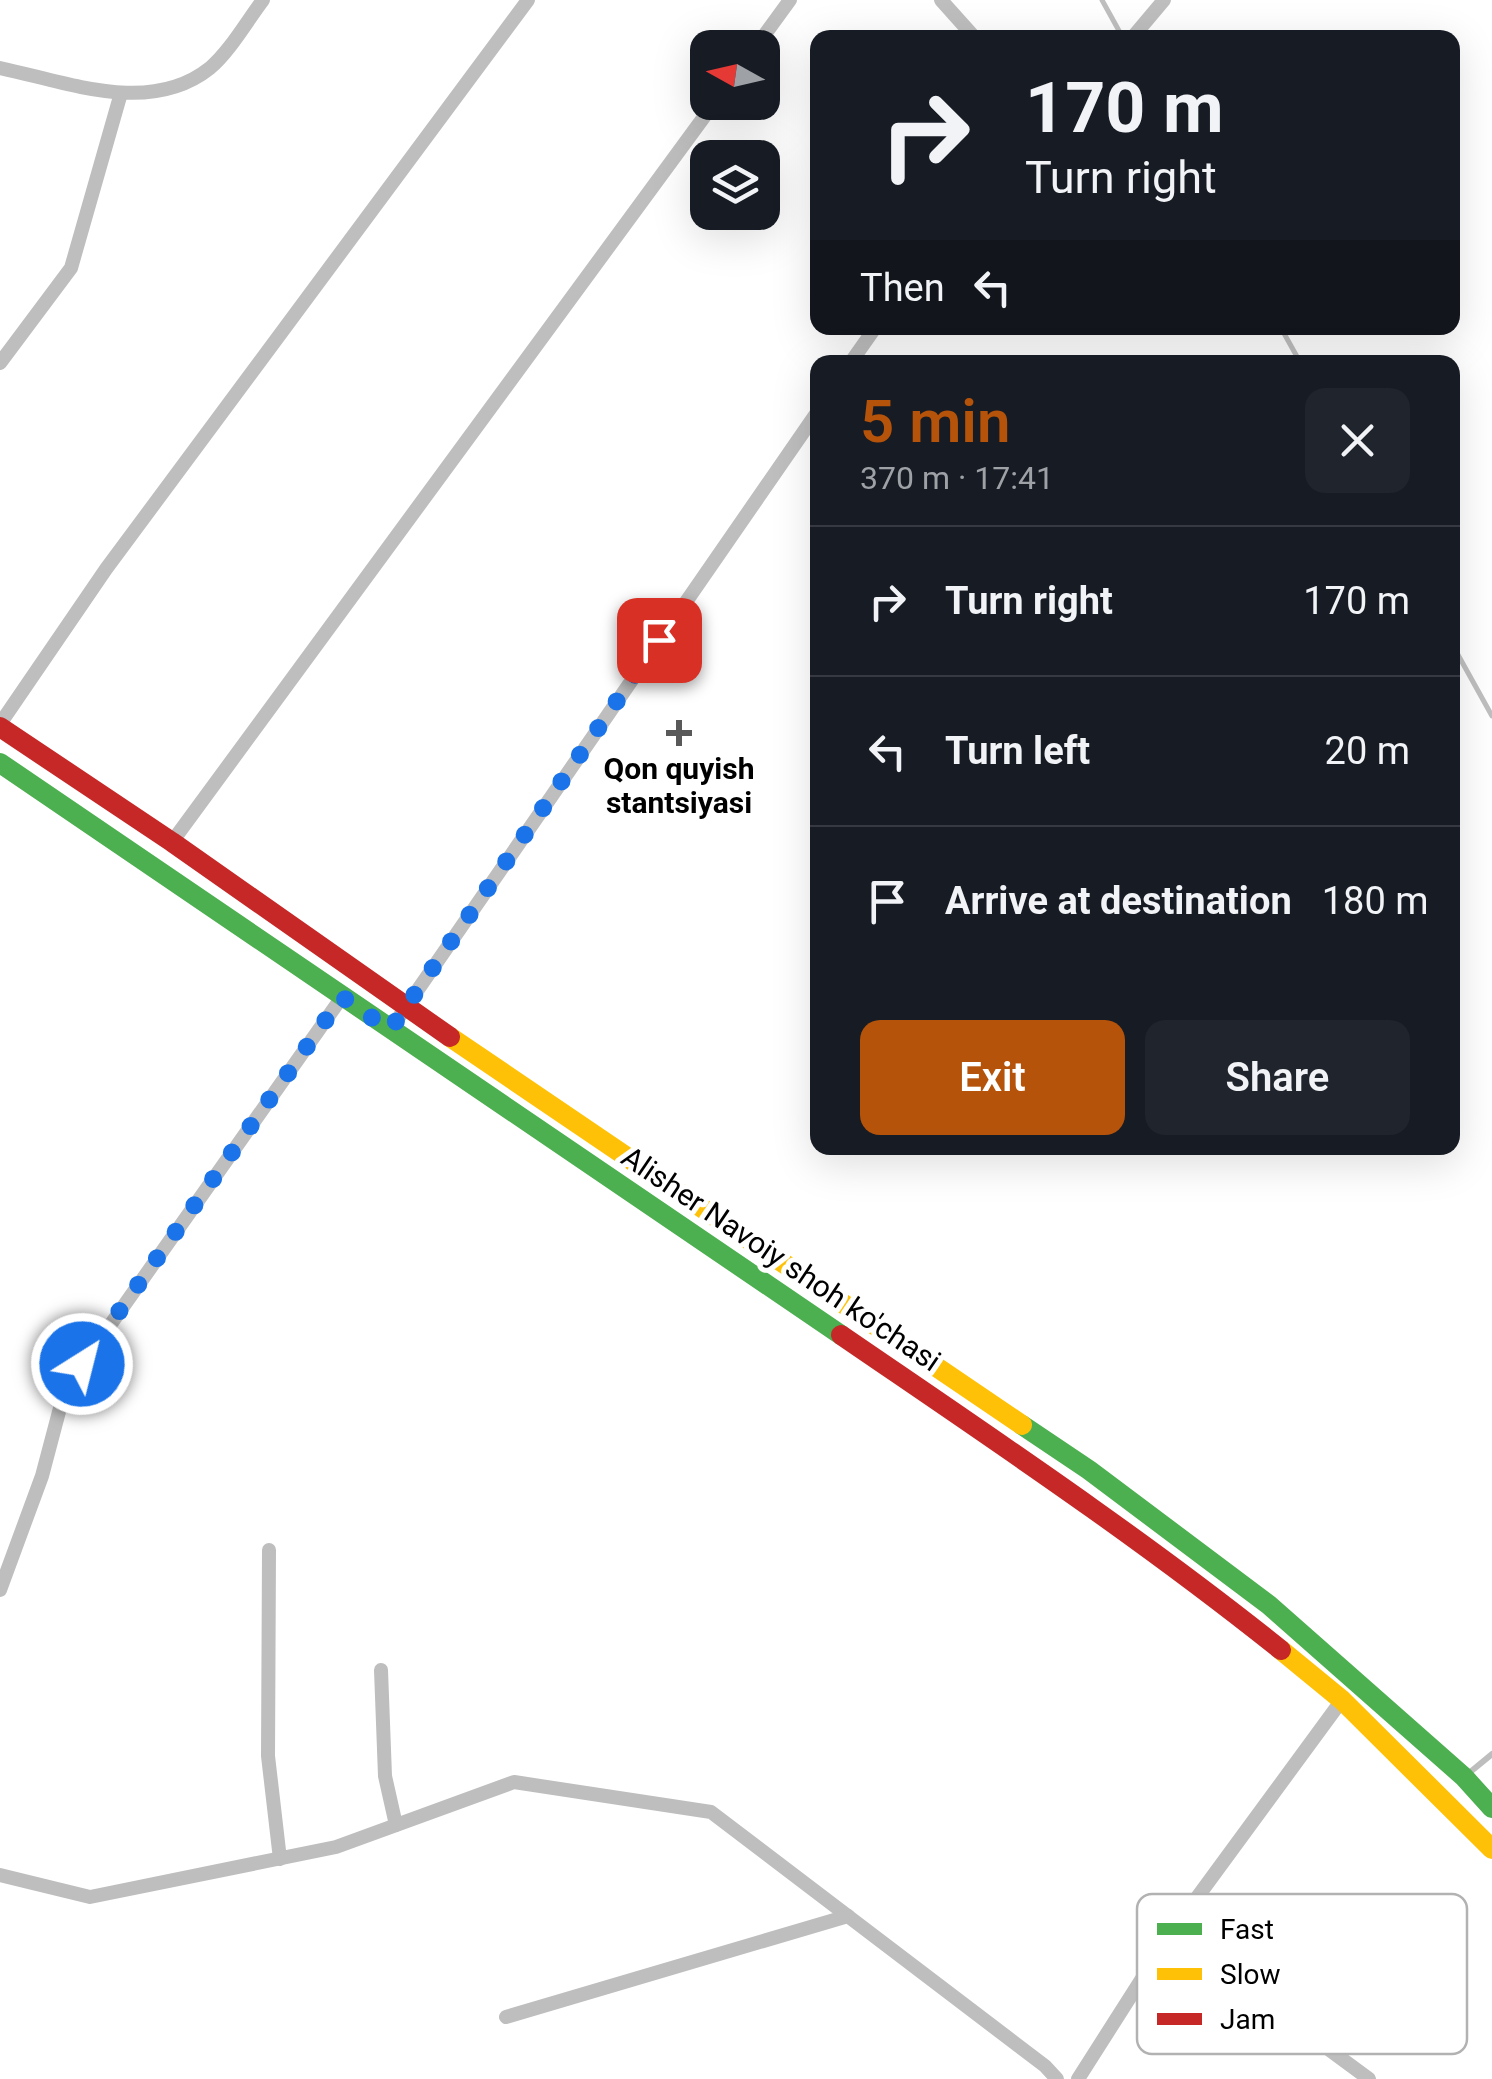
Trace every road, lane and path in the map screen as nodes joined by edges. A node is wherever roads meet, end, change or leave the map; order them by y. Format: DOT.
graph roads {
  1 [pos="263,0"];
  2 [pos="528,0"];
  3 [pos="790,0"];
  4 [pos="941,0"];
  5 [pos="1164,0"];
  6 [pos="768,30"];
  7 [pos="968,30"];
  8 [pos="1139,30"];
  9 [pos="0,68"];
  10 [pos="120,93"];
  11 [pos="702,120"];
  12 [pos="0,363"];
  13 [pos="810,423"];
  14 [pos="0,726"];
  15 [pos="0,764"];
  16 [pos="172,842"];
  17 [pos="357,974"];
  18 [pos="342,997"];
  19 [pos="406,1007"];
  20 [pos="390,1030"];
  21 [pos="269,1550"];
  22 [pos="0,1590"];
  23 [pos="381,1670"];
  24 [pos="1342,1700"];
  25 [pos="1492,1754"];
  26 [pos="1464,1777"];
  27 [pos="1492,1808"];
  28 [pos="396,1825"];
  29 [pos="1492,1848"];
  30 [pos="280,1859"];
  31 [pos="0,1875"];
  32 [pos="1200,1894"];
  33 [pos="848,1916"];
  34 [pos="1137,1986"];
  35 [pos="506,2018"];
  36 [pos="1335,2054"];
  37 [pos="1058,2079"];
  38 [pos="1078,2079"];
  39 [pos="1369,2079"];
  1 -- 10 [label="street"];
  2 -- 14 [label="street"];
  3 -- 6 [label="street"];
  4 -- 7 [label="street"];
  5 -- 8 [label="street"];
  9 -- 10 [label="street"];
  10 -- 12 [label="street"];
  11 -- 16 [label="street"];
  13 -- 19 [label="street"];
  14 -- 16 [label="main road, Alisher Navoiy shoh ko'chasi"];
  15 -- 18 [label="main road, Alisher Navoiy shoh ko'chasi"];
  16 -- 17 [label="main road, Alisher Navoiy shoh ko'chasi"];
  17 -- 18 [label="main road"];
  17 -- 19 [label="main road, Alisher Navoiy shoh ko'chasi"];
  18 -- 20 [label="main road, Alisher Navoiy shoh ko'chasi"];
  18 -- 22 [label="street"];
  19 -- 20 [label="street"];
  19 -- 26 [label="main road, Alisher Navoiy shoh ko'chasi"];
  20 -- 24 [label="main road, Alisher Navoiy shoh ko'chasi"];
  21 -- 30 [label="street"];
  23 -- 28 [label="street"];
  24 -- 29 [label="main road, Alisher Navoiy shoh ko'chasi"];
  24 -- 32 [label="street"];
  25 -- 26 [label="lane"];
  26 -- 27 [label="main road, Alisher Navoiy shoh ko'chasi"];
  28 -- 30 [label="street"];
  28 -- 33 [label="street"];
  30 -- 31 [label="street"];
  33 -- 35 [label="street"];
  33 -- 37 [label="street"];
  34 -- 38 [label="street"];
  36 -- 39 [label="street"];
}
